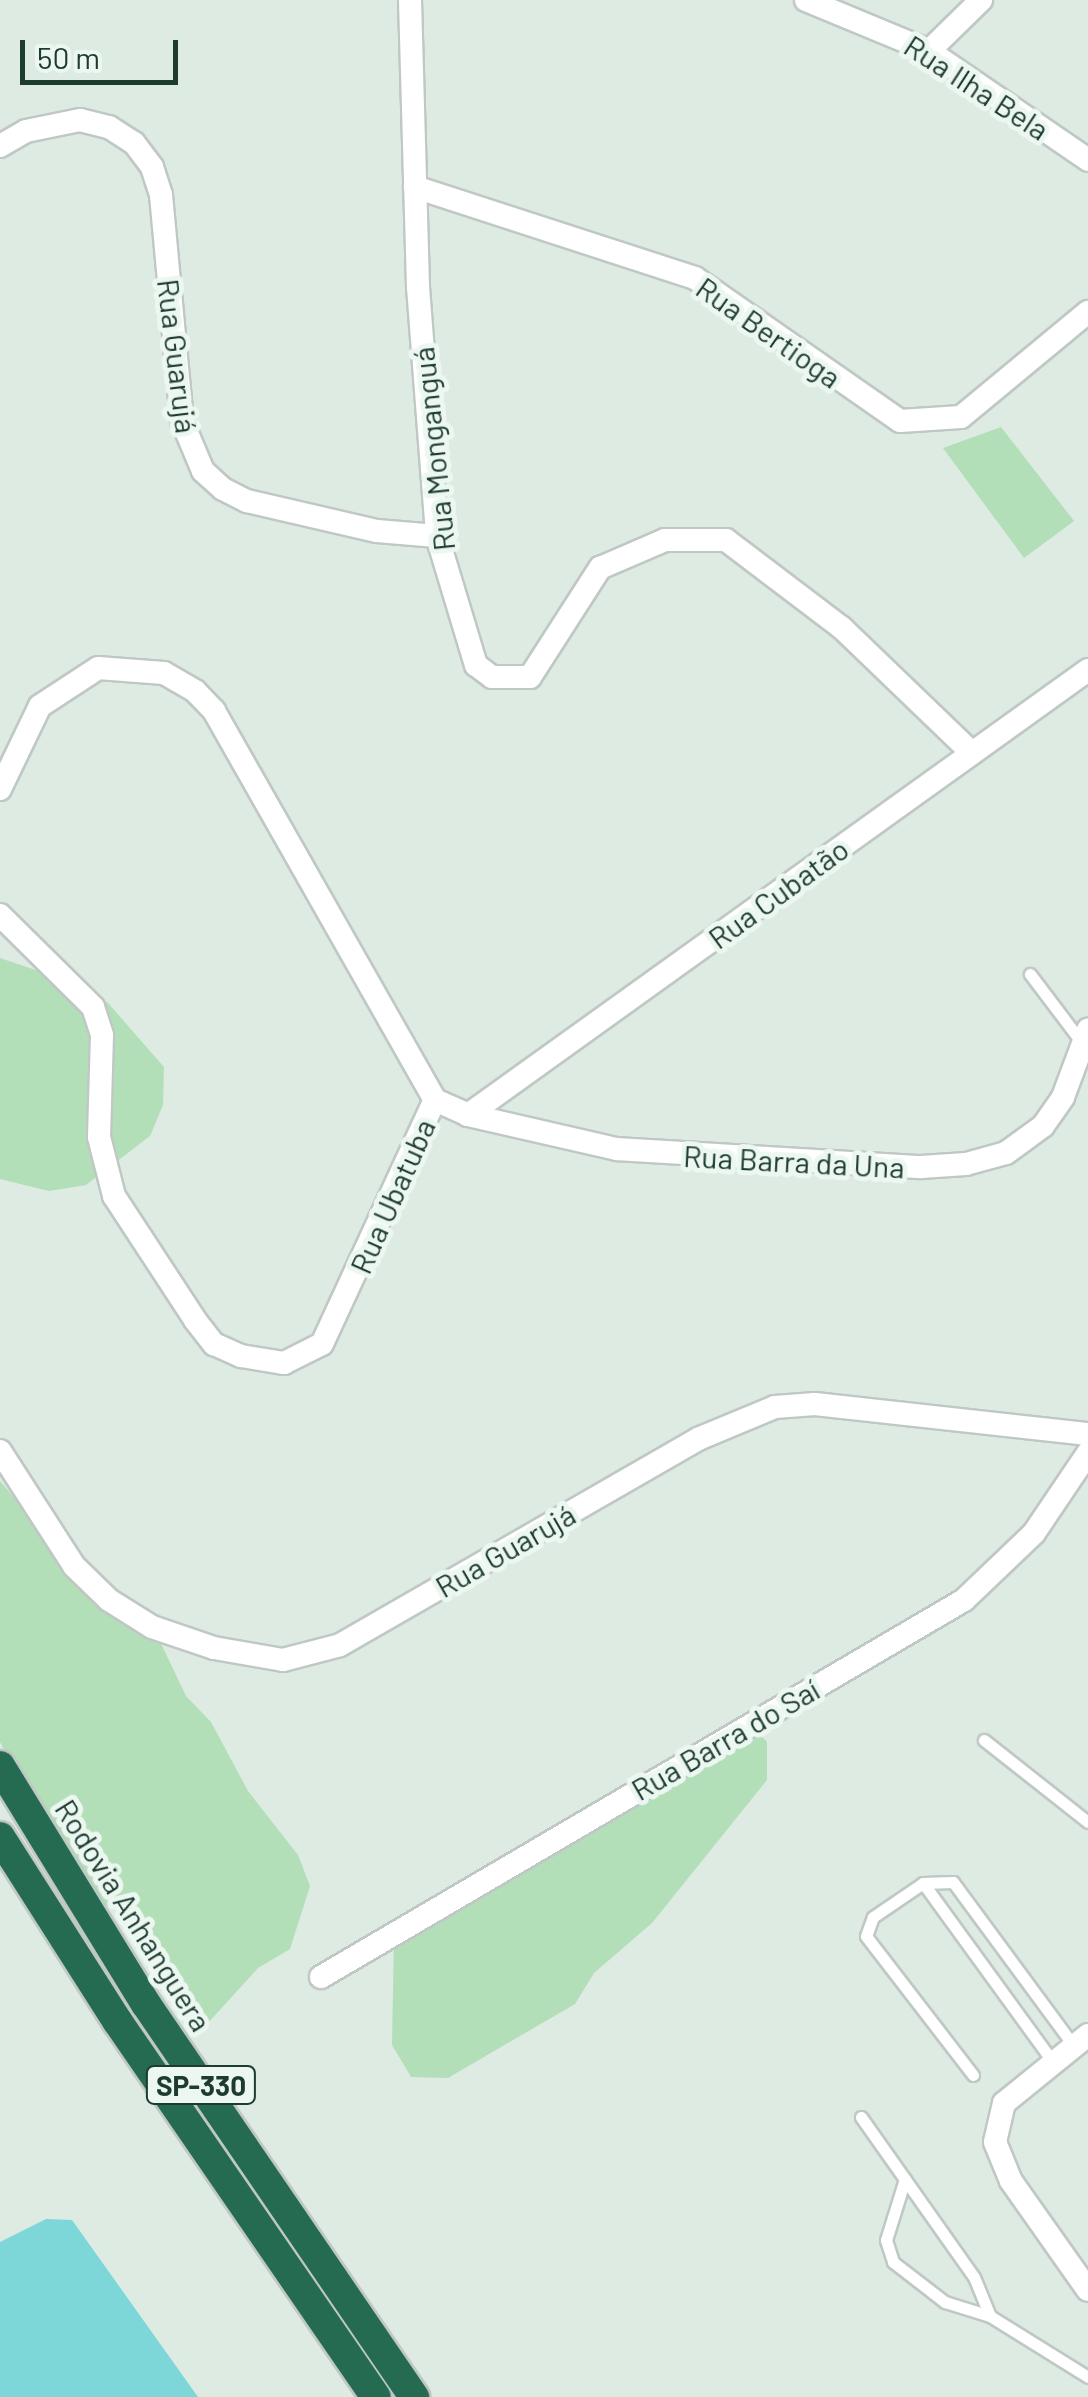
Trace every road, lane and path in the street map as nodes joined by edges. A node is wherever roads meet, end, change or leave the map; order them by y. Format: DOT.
graph roads {
  1 [pos="410,0"];
  2 [pos="806,0"];
  3 [pos="981,0"];
  4 [pos="929,50"];
  5 [pos="0,146"];
  6 [pos="1088,160"];
  7 [pos="415,187"];
  8 [pos="1088,312"];
  9 [pos="437,536"];
  10 [pos="1088,670"];
  11 [pos="972,753"];
  12 [pos="0,788"];
  13 [pos="0,915"];
  14 [pos="1030,974"];
  15 [pos="1086,1037"];
  16 [pos="435,1100"];
  17 [pos="468,1116"];
  18 [pos="1088,1434"];
  19 [pos="0,1451"];
  20 [pos="1088,1453"];
  21 [pos="984,1740"];
  22 [pos="0,1766"];
  23 [pos="1088,1822"];
  24 [pos="0,1838"];
  25 [pos="923,1883"];
  26 [pos="320,1976"];
  27 [pos="1081,2041"];
  28 [pos="1054,2063"];
  29 [pos="973,2075"];
  30 [pos="860,2118"];
  31 [pos="905,2179"];
  32 [pos="1088,2290"];
  33 [pos="990,2316"];
  34 [pos="1088,2378"];
  35 [pos="376,2397"];
  36 [pos="414,2397"];
  1 -- 7 [label="street, Rua Monganguá"];
  2 -- 4 [label="street, Rua Ilha Bela"];
  3 -- 4 [label="street"];
  4 -- 6 [label="street, Rua Ilha Bela"];
  5 -- 9 [label="street, Rua Guarujá"];
  7 -- 8 [label="street, Rua Bertioga"];
  7 -- 9 [label="street, Rua Monganguá"];
  9 -- 11 [label="street, Rua Monganguá"];
  10 -- 11 [label="street, Rua Cubatão"];
  11 -- 17 [label="street, Rua Cubatão"];
  12 -- 16 [label="street, Rua Ubatuba"];
  13 -- 16 [label="street, Rua Ubatuba"];
  14 -- 15 [label="lane"];
  15 -- 17 [label="street, Rua Barra da Una"];
  16 -- 17 [label="street, Rua Barra da Una"];
  18 -- 19 [label="street, Rua Guarujá"];
  20 -- 26 [label="street, Rua Barra do Saí"];
  21 -- 23 [label="lane"];
  22 -- 36 [label="highway, Rodovia Anhanguera / SP-330"];
  24 -- 35 [label="highway, SP-330"];
  25 -- 27 [label="lane"];
  25 -- 28 [label="lane"];
  25 -- 29 [label="lane"];
  27 -- 28 [label="street"];
  28 -- 32 [label="street"];
  30 -- 31 [label="lane"];
  31 -- 33 [label="lane"];
  31 -- 33 [label="lane"];
  33 -- 34 [label="lane"];
}
